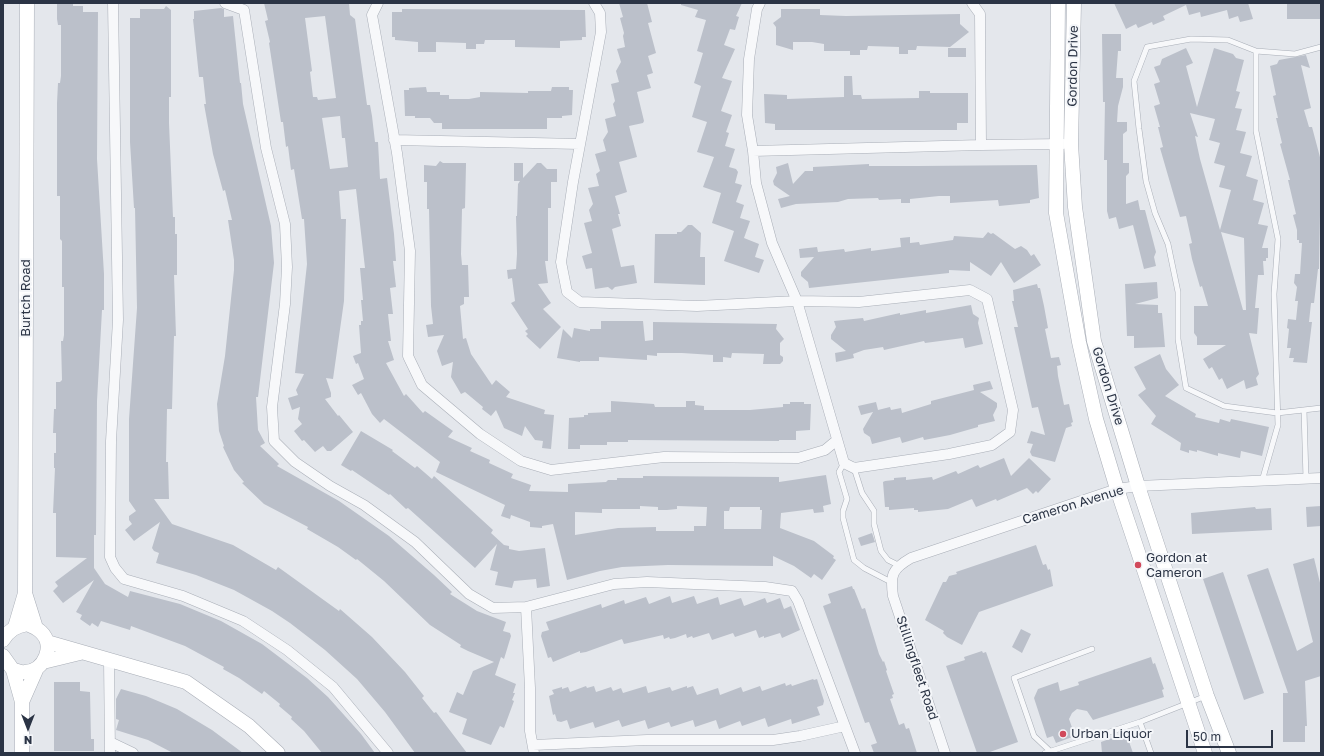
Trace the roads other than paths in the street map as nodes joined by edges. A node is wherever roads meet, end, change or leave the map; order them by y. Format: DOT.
graph roads {
  1 [pos="27,3"];
  2 [pos="113,3"];
  3 [pos="225,3"];
  4 [pos="378,3"];
  5 [pos="594,3"];
  6 [pos="760,3"];
  7 [pos="972,3"];
  8 [pos="1058,3"];
  9 [pos="1074,3"];
  10 [pos="1321,47"];
  11 [pos="1256,51"];
  12 [pos="394,140"];
  13 [pos="580,144"];
  14 [pos="1071,144"];
  15 [pos="981,145"];
  16 [pos="1057,145"];
  17 [pos="753,151"];
  18 [pos="797,301"];
  19 [pos="1321,408"];
  20 [pos="1304,410"];
  21 [pos="1277,413"];
  22 [pos="837,440"];
  23 [pos="844,463"];
  24 [pos="854,468"];
  25 [pos="1321,478"];
  26 [pos="1306,479"];
  27 [pos="1262,480"];
  28 [pos="1138,486"];
  29 [pos="1117,489"];
  30 [pos="898,565"];
  31 [pos="891,582"];
  32 [pos="24,593"];
  33 [pos="526,608"];
  34 [pos="36,628"];
  35 [pos="7,634"];
  36 [pos="47,642"];
  37 [pos="1092,649"];
  38 [pos="81,653"];
  39 [pos="109,660"];
  40 [pos="6,663"];
  41 [pos="40,665"];
  42 [pos="1206,696"];
  43 [pos="22,702"];
  44 [pos="1188,703"];
  45 [pos="1140,722"];
  46 [pos="845,726"];
  47 [pos="110,742"];
  48 [pos="534,749"];
  49 [pos="1051,752"];
  50 [pos="22,753"];
  51 [pos="110,753"];
  52 [pos="132,753"];
  53 [pos="278,753"];
  54 [pos="388,753"];
  55 [pos="855,753"];
  56 [pos="945,753"];
  57 [pos="1045,753"];
  58 [pos="1151,753"];
  59 [pos="1205,753"];
  60 [pos="1229,753"];
  1 -- 32 [label="main road, Burtch Road"];
  2 -- 54 [label="street"];
  3 -- 33 [label="street"];
  4 -- 12 [label="street"];
  5 -- 13 [label="street"];
  6 -- 17 [label="street"];
  7 -- 15 [label="street"];
  8 -- 16 [label="main road, Gordon Drive"];
  9 -- 14 [label="main road, Gordon Drive"];
  10 -- 11 [label="lane"];
  11 -- 21 [label="lane"];
  11 -- 21 [label="lane"];
  12 -- 13 [label="street"];
  12 -- 22 [label="street"];
  13 -- 18 [label="street"];
  14 -- 16 [label="street"];
  14 -- 28 [label="main road, Gordon Drive"];
  15 -- 16 [label="street"];
  15 -- 17 [label="street"];
  16 -- 29 [label="main road, Gordon Drive"];
  17 -- 18 [label="street"];
  18 -- 22 [label="street"];
  18 -- 24 [label="street"];
  19 -- 20 [label="lane"];
  20 -- 21 [label="lane"];
  20 -- 26 [label="lane"];
  21 -- 27 [label="lane"];
  22 -- 23 [label="street"];
  23 -- 24 [label="street"];
  23 -- 31 [label="lane"];
  24 -- 30 [label="lane"];
  25 -- 26 [label="street, Cameron Avenue"];
  26 -- 27 [label="street, Cameron Avenue"];
  27 -- 28 [label="street, Cameron Avenue"];
  28 -- 29 [label="street, Cameron Avenue"];
  28 -- 42 [label="main road, Gordon Drive"];
  29 -- 30 [label="street, Cameron Avenue"];
  29 -- 44 [label="main road, Gordon Drive"];
  30 -- 31 [label="street"];
  31 -- 56 [label="street, Stillingfleet Road"];
  32 -- 34 [label="main road, Burtch Road"];
  32 -- 35 [label="main road, Burtch Road"];
  33 -- 46 [label="street"];
  33 -- 48 [label="street"];
  34 -- 35 [label="main road"];
  34 -- 36 [label="main road, Burtch Road"];
  36 -- 38 [label="main road"];
  36 -- 41 [label="main road"];
  37 -- 49 [label="lane"];
  38 -- 39 [label="main road"];
  38 -- 41 [label="main road"];
  39 -- 47 [label="street"];
  39 -- 53 [label="main road"];
  40 -- 41 [label="main road"];
  40 -- 43 [label="main road"];
  41 -- 43 [label="main road"];
  42 -- 44 [label="lane"];
  42 -- 60 [label="main road, Gordon Drive"];
  43 -- 50 [label="main road"];
  44 -- 45 [label="lane"];
  44 -- 59 [label="main road, Gordon Drive"];
  45 -- 49 [label="lane"];
  45 -- 58 [label="lane"];
  46 -- 48 [label="street"];
  46 -- 55 [label="street"];
  47 -- 51 [label="street"];
  47 -- 52 [label="street"];
  49 -- 57 [label="lane"];
}
